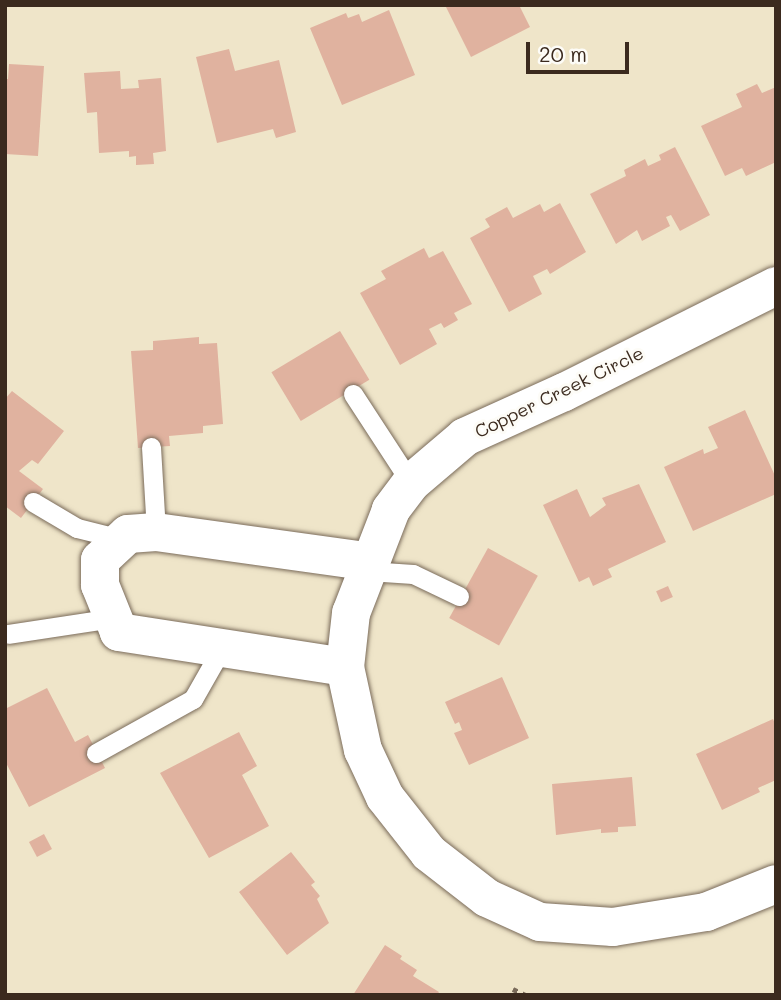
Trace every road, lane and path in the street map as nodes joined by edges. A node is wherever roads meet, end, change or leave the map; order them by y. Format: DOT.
graph roads {
  1 [pos="776,286"];
  2 [pos="353,394"];
  3 [pos="150,447"];
  4 [pos="411,483"];
  5 [pos="33,502"];
  6 [pos="139,536"];
  7 [pos="369,567"];
  8 [pos="459,596"];
  9 [pos="113,618"];
  10 [pos="8,634"];
  11 [pos="222,648"];
  12 [pos="345,667"];
  13 [pos="96,753"];
  14 [pos="776,884"];
  15 [pos="513,989"];
  16 [pos="526,995"];
  1 -- 4 [label="street, Copper Creek Circle"];
  2 -- 4 [label="lane"];
  3 -- 6 [label="lane"];
  4 -- 7 [label="street, Copper Creek Circle"];
  5 -- 6 [label="lane"];
  6 -- 7 [label="street"];
  6 -- 9 [label="street"];
  7 -- 8 [label="lane"];
  7 -- 12 [label="street, Copper Creek Circle"];
  9 -- 10 [label="lane"];
  9 -- 11 [label="street"];
  11 -- 12 [label="street"];
  11 -- 13 [label="lane"];
  12 -- 14 [label="street, Copper Creek Circle"];
  15 -- 16 [label="path"];
}
